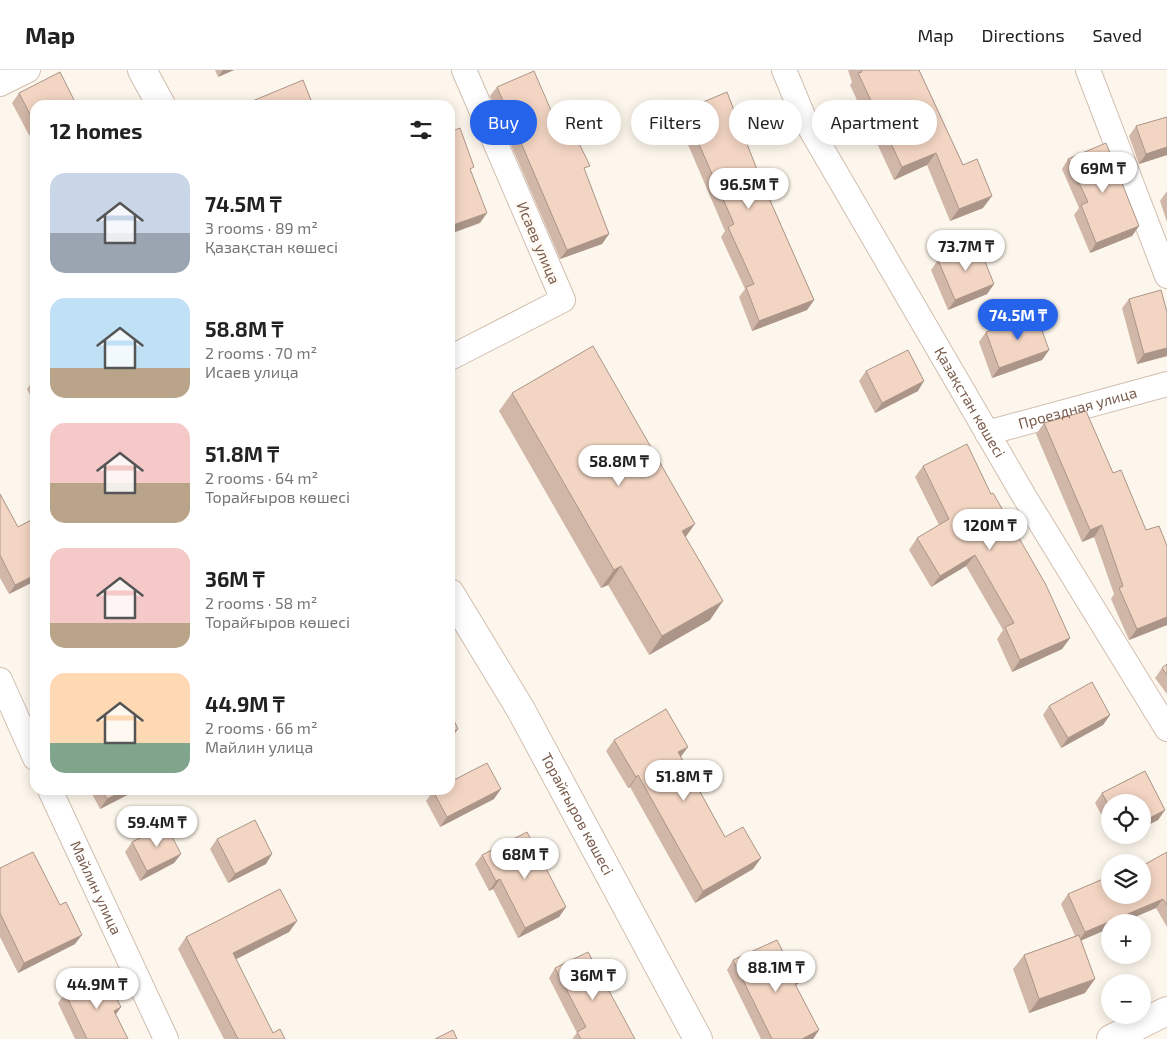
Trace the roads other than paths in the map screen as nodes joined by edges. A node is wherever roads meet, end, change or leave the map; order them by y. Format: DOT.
graph roads {
  1 [pos="28,70"];
  2 [pos="142,70"];
  3 [pos="464,70"];
  4 [pos="784,70"];
  5 [pos="1088,70"];
  6 [pos="0,84"];
  7 [pos="158,100"];
  8 [pos="1167,276"];
  9 [pos="455,355"];
  10 [pos="1167,384"];
  11 [pos="987,433"];
  12 [pos="455,601"];
  13 [pos="0,680"];
  14 [pos="1167,729"];
  15 [pos="30,747"];
  16 [pos="52,795"];
  17 [pos="1167,1011"];
  18 [pos="166,1039"];
  19 [pos="698,1039"];
  20 [pos="1112,1039"];
  1 -- 6 [label="street"];
  2 -- 7 [label="street"];
  3 -- 9 [label="street, Исаев улица"];
  4 -- 11 [label="street, Қазақстан көшесі"];
  5 -- 8 [label="street"];
  10 -- 11 [label="street, Проездная улица"];
  11 -- 14 [label="street, Қазақстан көшесі"];
  12 -- 19 [label="street, Торайғыров көшесі"];
  13 -- 15 [label="street"];
  16 -- 18 [label="street, Майлин улица"];
  17 -- 20 [label="street"];
}
